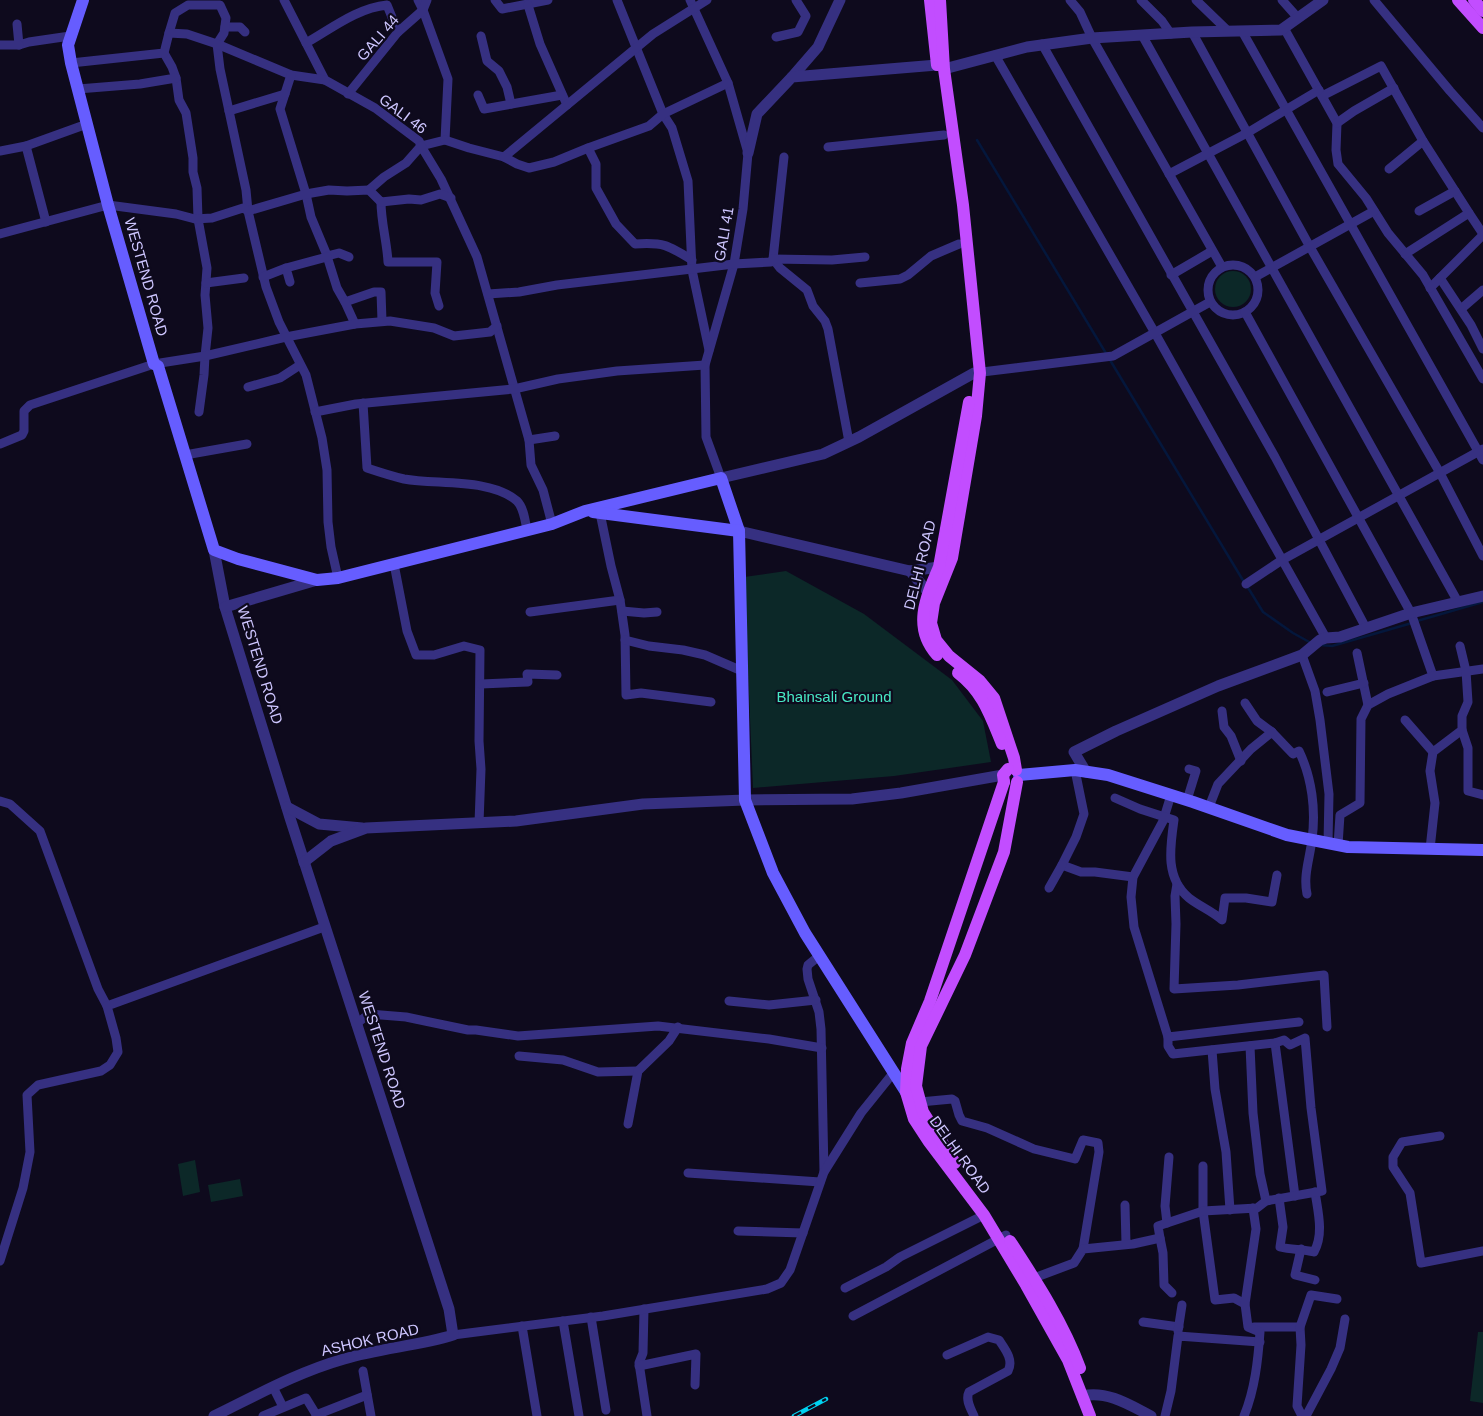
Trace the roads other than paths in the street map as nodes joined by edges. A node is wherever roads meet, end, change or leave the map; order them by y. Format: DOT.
graph roads {
  1 [pos="83,0"];
  2 [pos="284,0"];
  3 [pos="418,0"];
  4 [pos="427,0"];
  5 [pos="495,0"];
  6 [pos="548,0"];
  7 [pos="617,0"];
  8 [pos="707,0"];
  9 [pos="796,0"];
  10 [pos="840,0"];
  11 [pos="930,0"];
  12 [pos="940,0"];
  13 [pos="1070,0"];
  14 [pos="1141,0"];
  15 [pos="1196,0"];
  16 [pos="1282,0"];
  17 [pos="1323,0"];
  18 [pos="1374,0"];
  19 [pos="1458,0"];
  20 [pos="1474,0"];
  21 [pos="219,3"];
  22 [pos="371,3"];
  23 [pos="692,4"];
  24 [pos="528,5"];
  25 [pos="424,10"];
  26 [pos="1483,11"];
  27 [pos="1298,18"];
  28 [pos="17,24"];
  29 [pos="225,27"];
  30 [pos="1284,28"];
  31 [pos="1483,28"];
  32 [pos="1228,31"];
  33 [pos="1242,31"];
  34 [pos="245,32"];
  35 [pos="398,32"];
  36 [pos="1192,32"];
  37 [pos="169,33"];
  38 [pos="1171,34"];
  39 [pos="1142,35"];
  40 [pos="70,36"];
  41 [pos="481,36"];
  42 [pos="776,38"];
  43 [pos="1092,38"];
  44 [pos="306,43"];
  45 [pos="217,44"];
  46 [pos="1042,44"];
  47 [pos="0,45"];
  48 [pos="19,45"];
  49 [pos="637,47"];
  50 [pos="164,53"];
  51 [pos="995,55"];
  52 [pos="71,63"];
  53 [pos="940,67"];
  54 [pos="291,75"];
  55 [pos="792,77"];
  56 [pos="176,78"];
  57 [pos="325,80"];
  58 [pos="728,83"];
  59 [pos="1394,88"];
  60 [pos="78,89"];
  61 [pos="1321,93"];
  62 [pos="285,94"];
  63 [pos="348,94"];
  64 [pos="478,95"];
  65 [pos="562,95"];
  66 [pos="511,104"];
  67 [pos="567,105"];
  68 [pos="1286,110"];
  69 [pos="229,111"];
  70 [pos="663,114"];
  71 [pos="1337,123"];
  72 [pos="87,124"];
  73 [pos="1483,128"];
  74 [pos="1248,133"];
  75 [pos="944,134"];
  76 [pos="445,140"];
  77 [pos="1423,141"];
  78 [pos="26,146"];
  79 [pos="421,146"];
  80 [pos="828,147"];
  81 [pos="588,148"];
  82 [pos="0,151"];
  83 [pos="748,153"];
  84 [pos="1208,154"];
  85 [pos="504,157"];
  86 [pos="784,157"];
  87 [pos="1389,169"];
  88 [pos="1169,174"];
  89 [pos="369,190"];
  90 [pos="1455,190"];
  91 [pos="306,194"];
  92 [pos="450,198"];
  93 [pos="381,202"];
  94 [pos="108,205"];
  95 [pos="248,211"];
  96 [pos="1374,211"];
  97 [pos="1418,211"];
  98 [pos="1470,213"];
  99 [pos="198,219"];
  100 [pos="46,222"];
  101 [pos="1350,224"];
  102 [pos="0,234"];
  103 [pos="1483,234"];
  104 [pos="959,244"];
  105 [pos="1310,246"];
  106 [pos="1212,250"];
  107 [pos="1405,254"];
  108 [pos="327,256"];
  109 [pos="348,256"];
  110 [pos="865,258"];
  111 [pos="773,259"];
  112 [pos="692,260"];
  113 [pos="734,264"];
  114 [pos="1222,267"];
  115 [pos="1273,267"];
  116 [pos="286,268"];
  117 [pos="692,270"];
  118 [pos="1171,275"];
  119 [pos="264,277"];
  120 [pos="1255,277"];
  121 [pos="244,278"];
  122 [pos="1440,278"];
  123 [pos="290,282"];
  124 [pos="206,283"];
  125 [pos="860,283"];
  126 [pos="1430,288"];
  127 [pos="1483,290"];
  128 [pos="488,294"];
  129 [pos="345,302"];
  130 [pos="1210,302"];
  131 [pos="439,306"];
  132 [pos="1461,310"];
  133 [pos="1192,312"];
  134 [pos="1245,312"];
  135 [pos="382,322"];
  136 [pos="355,324"];
  137 [pos="496,326"];
  138 [pos="1155,333"];
  139 [pos="286,337"];
  140 [pos="1483,347"];
  141 [pos="709,353"];
  142 [pos="204,356"];
  143 [pos="154,364"];
  144 [pos="300,365"];
  145 [pos="705,365"];
  146 [pos="977,373"];
  147 [pos="1483,379"];
  148 [pos="248,387"];
  149 [pos="514,389"];
  150 [pos="363,403"];
  151 [pos="199,412"];
  152 [pos="316,412"];
  153 [pos="555,436"];
  154 [pos="530,440"];
  155 [pos="849,442"];
  156 [pos="0,444"];
  157 [pos="247,444"];
  158 [pos="1481,450"];
  159 [pos="185,455"];
  160 [pos="1483,460"];
  161 [pos="1440,473"];
  162 [pos="721,478"];
  163 [pos="1400,496"];
  164 [pos="586,511"];
  165 [pos="600,513"];
  166 [pos="1359,519"];
  167 [pos="552,524"];
  168 [pos="527,530"];
  169 [pos="739,531"];
  170 [pos="1319,540"];
  171 [pos="214,550"];
  172 [pos="1483,556"];
  173 [pos="1282,560"];
  174 [pos="394,564"];
  175 [pos="943,568"];
  176 [pos="910,571"];
  177 [pos="338,578"];
  178 [pos="317,580"];
  179 [pos="1246,584"];
  180 [pos="932,594"];
  181 [pos="1483,596"];
  182 [pos="620,600"];
  183 [pos="1458,602"];
  184 [pos="225,606"];
  185 [pos="622,611"];
  186 [pos="530,612"];
  187 [pos="657,612"];
  188 [pos="1411,613"];
  189 [pos="1366,628"];
  190 [pos="1323,639"];
  191 [pos="625,640"];
  192 [pos="1460,646"];
  193 [pos="1306,652"];
  194 [pos="1357,653"];
  195 [pos="1483,669"];
  196 [pos="742,671"];
  197 [pos="1466,671"];
  198 [pos="557,675"];
  199 [pos="1433,676"];
  200 [pos="1364,683"];
  201 [pos="480,684"];
  202 [pos="1328,692"];
  203 [pos="711,702"];
  204 [pos="1245,703"];
  205 [pos="1368,705"];
  206 [pos="1222,711"];
  207 [pos="1405,720"];
  208 [pos="1462,730"];
  209 [pos="1272,732"];
  210 [pos="1433,752"];
  211 [pos="1241,761"];
  212 [pos="1189,769"];
  213 [pos="1080,771"];
  214 [pos="1011,775"];
  215 [pos="1171,795"];
  216 [pos="1483,795"];
  217 [pos="1115,798"];
  218 [pos="745,800"];
  219 [pos="1187,800"];
  220 [pos="0,801"];
  221 [pos="286,807"];
  222 [pos="1209,807"];
  223 [pos="1164,816"];
  224 [pos="479,822"];
  225 [pos="366,828"];
  226 [pos="1312,840"];
  227 [pos="1333,844"];
  228 [pos="1430,850"];
  229 [pos="1483,850"];
  230 [pos="304,862"];
  231 [pos="1062,865"];
  232 [pos="1277,875"];
  233 [pos="1133,877"];
  234 [pos="1177,884"];
  235 [pos="1050,888"];
  236 [pos="1307,894"];
  237 [pos="324,927"];
  238 [pos="819,956"];
  239 [pos="816,1000"];
  240 [pos="729,1001"];
  241 [pos="107,1006"];
  242 [pos="1299,1022"];
  243 [pos="356,1024"];
  244 [pos="678,1027"];
  245 [pos="1327,1027"];
  246 [pos="1168,1037"];
  247 [pos="1275,1043"];
  248 [pos="1250,1046"];
  249 [pos="822,1048"];
  250 [pos="1212,1050"];
  251 [pos="519,1056"];
  252 [pos="638,1071"];
  253 [pos="894,1072"];
  254 [pos="911,1089"];
  255 [pos="920,1102"];
  256 [pos="628,1124"];
  257 [pos="1440,1136"];
  258 [pos="1169,1157"];
  259 [pos="1203,1166"];
  260 [pos="824,1172"];
  261 [pos="688,1173"];
  262 [pos="820,1182"];
  263 [pos="1315,1192"];
  264 [pos="1295,1196"];
  265 [pos="1279,1198"];
  266 [pos="1266,1201"];
  267 [pos="1125,1205"];
  268 [pos="1254,1208"];
  269 [pos="1230,1210"];
  270 [pos="1203,1212"];
  271 [pos="984,1214"];
  272 [pos="1167,1223"];
  273 [pos="738,1231"];
  274 [pos="802,1233"];
  275 [pos="1003,1237"];
  276 [pos="1160,1238"];
  277 [pos="1126,1244"];
  278 [pos="1301,1248"];
  279 [pos="1084,1249"];
  280 [pos="1483,1251"];
  281 [pos="0,1261"];
  282 [pos="1034,1278"];
  283 [pos="1315,1280"];
  284 [pos="845,1288"];
  285 [pos="1172,1293"];
  286 [pos="1337,1299"];
  287 [pos="1245,1304"];
  288 [pos="1182,1305"];
  289 [pos="644,1309"];
  290 [pos="853,1316"];
  291 [pos="591,1317"];
  292 [pos="1345,1319"];
  293 [pos="563,1321"];
  294 [pos="1143,1322"];
  295 [pos="522,1326"];
  296 [pos="1300,1326"];
  297 [pos="1055,1327"];
  298 [pos="1248,1327"];
  299 [pos="1178,1332"];
  300 [pos="453,1335"];
  301 [pos="1260,1342"];
  302 [pos="947,1355"];
  303 [pos="639,1366"];
  304 [pos="363,1370"];
  305 [pos="695,1385"];
  306 [pos="273,1387"];
  307 [pos="367,1395"];
  308 [pos="1086,1395"];
  309 [pos="283,1407"];
  310 [pos="606,1410"];
  311 [pos="214,1416"];
  312 [pos="263,1416"];
  313 [pos="317,1416"];
  314 [pos="371,1416"];
  315 [pos="537,1416"];
  316 [pos="579,1416"];
  317 [pos="647,1416"];
  318 [pos="974,1416"];
  319 [pos="1090,1416"];
  320 [pos="1097,1416"];
  321 [pos="1151,1416"];
  322 [pos="1165,1416"];
  323 [pos="1244,1416"];
  324 [pos="1302,1416"];
  325 [pos="1306,1416"];
  1 -- 40 [label="main road, WESTEND ROAD"];
  2 -- 44 [label="street"];
  3 -- 25 [label="street, GALI 46"];
  4 -- 25 [label="street"];
  5 -- 24 [label="street"];
  6 -- 24 [label="street"];
  7 -- 49 [label="street"];
  8 -- 23 [label="street"];
  9 -- 42 [label="street"];
  10 -- 55 [label="street"];
  11 -- 53 [label="main road"];
  12 -- 53 [label="main road"];
  13 -- 43 [label="street"];
  14 -- 38 [label="street"];
  15 -- 32 [label="street"];
  16 -- 27 [label="street"];
  17 -- 27 [label="street"];
  18 -- 73 [label="street"];
  19 -- 31 [label="main road"];
  20 -- 26 [label="main road"];
  21 -- 29 [label="street"];
  21 -- 37 [label="street"];
  22 -- 35 [label="street"];
  22 -- 44 [label="street"];
  23 -- 49 [label="street"];
  23 -- 58 [label="street, GALI 41"];
  24 -- 65 [label="street"];
  25 -- 35 [label="street, GALI 44"];
  25 -- 76 [label="street, GALI 46"];
  27 -- 30 [label="street"];
  28 -- 48 [label="street"];
  29 -- 34 [label="street"];
  29 -- 45 [label="street"];
  30 -- 33 [label="street"];
  30 -- 61 [label="street"];
  32 -- 33 [label="street"];
  32 -- 36 [label="street"];
  33 -- 68 [label="street"];
  35 -- 63 [label="street, GALI 44"];
  36 -- 38 [label="street"];
  36 -- 74 [label="street"];
  37 -- 45 [label="street"];
  37 -- 50 [label="street"];
  38 -- 39 [label="street"];
  39 -- 43 [label="street"];
  39 -- 84 [label="street"];
  40 -- 48 [label="street"];
  40 -- 52 [label="main road, WESTEND ROAD"];
  41 -- 66 [label="street"];
  43 -- 46 [label="street"];
  43 -- 88 [label="street"];
  44 -- 57 [label="street"];
  45 -- 54 [label="street"];
  45 -- 69 [label="street"];
  46 -- 51 [label="street"];
  46 -- 118 [label="street"];
  47 -- 48 [label="street"];
  49 -- 67 [label="street"];
  49 -- 70 [label="street"];
  50 -- 52 [label="street"];
  50 -- 56 [label="street"];
  51 -- 53 [label="street"];
  51 -- 138 [label="street"];
  52 -- 60 [label="main road, WESTEND ROAD"];
  53 -- 55 [label="street"];
  53 -- 75 [label="main road"];
  53 -- 146 [label="main road"];
  54 -- 57 [label="street"];
  54 -- 62 [label="street"];
  55 -- 83 [label="street"];
  56 -- 60 [label="street"];
  56 -- 99 [label="street"];
  57 -- 63 [label="street, GALI 46"];
  58 -- 70 [label="street"];
  58 -- 83 [label="street, GALI 41"];
  59 -- 61 [label="street"];
  59 -- 71 [label="street"];
  59 -- 77 [label="street"];
  60 -- 72 [label="main road, WESTEND ROAD"];
  61 -- 68 [label="street"];
  61 -- 71 [label="street"];
  62 -- 69 [label="street"];
  62 -- 91 [label="street"];
  63 -- 79 [label="street, GALI 46"];
  64 -- 66 [label="street"];
  65 -- 66 [label="street"];
  65 -- 67 [label="street"];
  67 -- 85 [label="street"];
  68 -- 74 [label="street"];
  68 -- 101 [label="street"];
  69 -- 95 [label="street"];
  70 -- 81 [label="street"];
  70 -- 112 [label="street"];
  71 -- 96 [label="street"];
  72 -- 78 [label="street"];
  72 -- 94 [label="main road, WESTEND ROAD"];
  74 -- 84 [label="street"];
  74 -- 105 [label="street"];
  75 -- 80 [label="street"];
  75 -- 104 [label="main road"];
  76 -- 79 [label="street, GALI 46"];
  76 -- 85 [label="street"];
  77 -- 87 [label="street"];
  77 -- 90 [label="street"];
  78 -- 82 [label="street"];
  78 -- 100 [label="street"];
  79 -- 89 [label="street"];
  79 -- 92 [label="street"];
  81 -- 85 [label="street"];
  81 -- 112 [label="street"];
  83 -- 113 [label="street, GALI 41"];
  84 -- 88 [label="street"];
  84 -- 115 [label="street"];
  86 -- 111 [label="street"];
  88 -- 106 [label="street"];
  89 -- 91 [label="street"];
  89 -- 93 [label="street"];
  90 -- 97 [label="street"];
  90 -- 98 [label="street"];
  91 -- 95 [label="street"];
  91 -- 108 [label="street"];
  92 -- 93 [label="street"];
  92 -- 128 [label="street"];
  93 -- 131 [label="street"];
  94 -- 99 [label="street"];
  94 -- 100 [label="street"];
  94 -- 143 [label="main road, WESTEND ROAD"];
  95 -- 99 [label="street"];
  95 -- 119 [label="street"];
  96 -- 101 [label="street"];
  96 -- 107 [label="street"];
  98 -- 103 [label="street"];
  98 -- 107 [label="street"];
  99 -- 124 [label="street"];
  100 -- 102 [label="street"];
  101 -- 105 [label="street"];
  101 -- 158 [label="street"];
  103 -- 122 [label="street"];
  104 -- 125 [label="street"];
  104 -- 146 [label="main road"];
  105 -- 115 [label="street"];
  105 -- 161 [label="street"];
  106 -- 114 [label="street"];
  106 -- 118 [label="street"];
  107 -- 126 [label="street"];
  108 -- 109 [label="street"];
  108 -- 116 [label="street"];
  108 -- 129 [label="street"];
  110 -- 111 [label="street"];
  111 -- 113 [label="street"];
  111 -- 155 [label="street"];
  112 -- 117 [label="street"];
  113 -- 117 [label="street"];
  113 -- 141 [label="street, GALI 41"];
  114 -- 120 [label="street"];
  114 -- 130 [label="street"];
  115 -- 120 [label="street"];
  115 -- 163 [label="street"];
  116 -- 119 [label="street"];
  116 -- 123 [label="street"];
  117 -- 128 [label="street"];
  117 -- 141 [label="street"];
  118 -- 133 [label="street"];
  119 -- 139 [label="street"];
  120 -- 134 [label="street"];
  121 -- 124 [label="street"];
  122 -- 126 [label="street"];
  122 -- 132 [label="street"];
  124 -- 142 [label="street"];
  126 -- 147 [label="street"];
  127 -- 132 [label="street"];
  128 -- 137 [label="street"];
  129 -- 135 [label="street"];
  129 -- 136 [label="street"];
  130 -- 133 [label="street"];
  130 -- 134 [label="street"];
  132 -- 140 [label="street"];
  133 -- 138 [label="street"];
  133 -- 170 [label="street"];
  134 -- 166 [label="street"];
  135 -- 136 [label="street"];
  135 -- 137 [label="street"];
  136 -- 139 [label="street"];
  137 -- 149 [label="street"];
  138 -- 146 [label="street"];
  138 -- 173 [label="street"];
  139 -- 142 [label="street"];
  139 -- 144 [label="street"];
  141 -- 145 [label="street, GALI 41"];
  142 -- 143 [label="street"];
  142 -- 151 [label="street"];
  143 -- 156 [label="street"];
  143 -- 159 [label="main road, WESTEND ROAD"];
  144 -- 148 [label="street"];
  144 -- 152 [label="street"];
  145 -- 149 [label="street"];
  145 -- 162 [label="street, GALI 41"];
  146 -- 155 [label="street"];
  146 -- 175 [label="main road, DELHI ROAD"];
  149 -- 150 [label="street"];
  149 -- 154 [label="street"];
  150 -- 152 [label="street"];
  150 -- 168 [label="street"];
  152 -- 177 [label="street"];
  153 -- 154 [label="street"];
  154 -- 167 [label="street"];
  155 -- 162 [label="street"];
  157 -- 159 [label="street"];
  158 -- 160 [label="street"];
  158 -- 161 [label="street"];
  159 -- 171 [label="main road, WESTEND ROAD"];
  161 -- 163 [label="street"];
  161 -- 172 [label="street"];
  162 -- 164 [label="main road"];
  162 -- 169 [label="main road"];
  163 -- 166 [label="street"];
  163 -- 183 [label="street"];
  164 -- 165 [label="main road"];
  164 -- 167 [label="main road"];
  165 -- 169 [label="main road"];
  165 -- 182 [label="street"];
  166 -- 170 [label="street"];
  166 -- 188 [label="street"];
  167 -- 168 [label="main road"];
  168 -- 174 [label="main road"];
  169 -- 176 [label="street"];
  169 -- 196 [label="main road"];
  170 -- 173 [label="street"];
  170 -- 189 [label="street"];
  171 -- 178 [label="main road"];
  171 -- 184 [label="street, WESTEND ROAD"];
  173 -- 179 [label="street"];
  173 -- 190 [label="street"];
  174 -- 177 [label="main road"];
  174 -- 201 [label="street"];
  175 -- 176 [label="street"];
  175 -- 180 [label="main road, DELHI ROAD"];
  176 -- 180 [label="street"];
  177 -- 178 [label="main road"];
  178 -- 184 [label="street"];
  180 -- 214 [label="main road, DELHI ROAD"];
  181 -- 183 [label="street"];
  182 -- 185 [label="street"];
  182 -- 186 [label="street"];
  183 -- 188 [label="street"];
  184 -- 221 [label="street, WESTEND ROAD"];
  185 -- 187 [label="street"];
  185 -- 191 [label="street"];
  188 -- 189 [label="street"];
  188 -- 199 [label="street"];
  189 -- 190 [label="street"];
  190 -- 193 [label="street"];
  191 -- 196 [label="street"];
  191 -- 203 [label="street"];
  192 -- 197 [label="street"];
  193 -- 213 [label="street"];
  193 -- 227 [label="street"];
  194 -- 200 [label="street"];
  195 -- 197 [label="street"];
  196 -- 218 [label="main road"];
  197 -- 199 [label="street"];
  197 -- 208 [label="street"];
  198 -- 201 [label="street"];
  199 -- 205 [label="street"];
  200 -- 202 [label="street"];
  200 -- 205 [label="street"];
  201 -- 224 [label="street"];
  204 -- 209 [label="street"];
  205 -- 227 [label="street"];
  206 -- 211 [label="street"];
  207 -- 210 [label="street"];
  208 -- 210 [label="street"];
  208 -- 216 [label="street"];
  209 -- 211 [label="street"];
  209 -- 226 [label="street"];
  210 -- 228 [label="street"];
  211 -- 222 [label="street"];
  212 -- 219 [label="street"];
  213 -- 214 [label="main road"];
  213 -- 215 [label="main road"];
  213 -- 231 [label="street"];
  214 -- 218 [label="street"];
  214 -- 254 [label="main road, DELHI ROAD"];
  214 -- 254 [label="main road"];
  215 -- 219 [label="main road"];
  215 -- 223 [label="street"];
  217 -- 223 [label="street"];
  218 -- 224 [label="street"];
  218 -- 238 [label="main road"];
  219 -- 222 [label="main road"];
  220 -- 241 [label="street"];
  221 -- 225 [label="street"];
  221 -- 230 [label="street, WESTEND ROAD"];
  222 -- 226 [label="main road"];
  223 -- 233 [label="street"];
  223 -- 234 [label="street"];
  224 -- 225 [label="street"];
  225 -- 230 [label="street"];
  226 -- 227 [label="main road"];
  226 -- 236 [label="street"];
  227 -- 228 [label="main road"];
  228 -- 229 [label="main road"];
  230 -- 237 [label="street, WESTEND ROAD"];
  231 -- 233 [label="street"];
  231 -- 235 [label="street"];
  232 -- 234 [label="street"];
  233 -- 246 [label="street"];
  234 -- 245 [label="street"];
  237 -- 241 [label="street"];
  237 -- 243 [label="street, WESTEND ROAD"];
  238 -- 239 [label="street"];
  238 -- 253 [label="main road"];
  239 -- 240 [label="street"];
  239 -- 249 [label="street"];
  241 -- 281 [label="street"];
  242 -- 246 [label="street"];
  243 -- 244 [label="street"];
  243 -- 300 [label="street, WESTEND ROAD"];
  244 -- 249 [label="street"];
  244 -- 252 [label="street"];
  246 -- 250 [label="street"];
  247 -- 248 [label="street"];
  247 -- 263 [label="street"];
  247 -- 264 [label="street"];
  248 -- 250 [label="street"];
  248 -- 266 [label="street"];
  249 -- 260 [label="street"];
  250 -- 269 [label="street"];
  251 -- 252 [label="street"];
  252 -- 256 [label="street"];
  253 -- 254 [label="main road"];
  253 -- 260 [label="street"];
  254 -- 255 [label="main road"];
  254 -- 271 [label="main road, DELHI ROAD"];
  255 -- 275 [label="main road"];
  255 -- 279 [label="street"];
  257 -- 280 [label="street"];
  258 -- 272 [label="street"];
  259 -- 270 [label="street"];
  260 -- 262 [label="street"];
  261 -- 262 [label="street"];
  262 -- 274 [label="street"];
  263 -- 264 [label="street"];
  263 -- 278 [label="street"];
  264 -- 265 [label="street"];
  265 -- 266 [label="street"];
  265 -- 278 [label="street"];
  266 -- 268 [label="street"];
  267 -- 277 [label="street"];
  268 -- 269 [label="street"];
  268 -- 287 [label="street"];
  269 -- 270 [label="street"];
  270 -- 272 [label="street"];
  270 -- 287 [label="street"];
  271 -- 275 [label="main road, DELHI ROAD"];
  271 -- 284 [label="street"];
  272 -- 276 [label="street"];
  273 -- 274 [label="street"];
  274 -- 289 [label="street"];
  275 -- 282 [label="main road, DELHI ROAD"];
  275 -- 290 [label="street"];
  275 -- 297 [label="main road, DELHI ROAD"];
  276 -- 277 [label="street"];
  276 -- 285 [label="street"];
  277 -- 279 [label="street"];
  278 -- 283 [label="street"];
  279 -- 282 [label="street"];
  282 -- 297 [label="main road, DELHI ROAD"];
  286 -- 296 [label="street"];
  287 -- 298 [label="street"];
  288 -- 299 [label="street"];
  289 -- 291 [label="street"];
  289 -- 303 [label="street"];
  291 -- 293 [label="street"];
  291 -- 310 [label="street"];
  292 -- 325 [label="street"];
  293 -- 295 [label="street"];
  293 -- 316 [label="street"];
  294 -- 299 [label="street"];
  295 -- 300 [label="street"];
  295 -- 315 [label="street"];
  296 -- 298 [label="street"];
  296 -- 324 [label="street"];
  297 -- 308 [label="main road, DELHI ROAD"];
  298 -- 301 [label="street"];
  299 -- 301 [label="street"];
  299 -- 322 [label="street"];
  300 -- 306 [label="street, ASHOK ROAD"];
  301 -- 323 [label="street"];
  302 -- 318 [label="street"];
  303 -- 305 [label="street"];
  303 -- 317 [label="street"];
  304 -- 307 [label="street"];
  306 -- 309 [label="street"];
  306 -- 311 [label="street, ASHOK ROAD"];
  307 -- 313 [label="street"];
  307 -- 314 [label="street"];
  308 -- 319 [label="main road, DELHI ROAD"];
  308 -- 320 [label="main road, DELHI ROAD"];
  308 -- 321 [label="street"];
  309 -- 312 [label="street"];
  309 -- 313 [label="street"];
}
